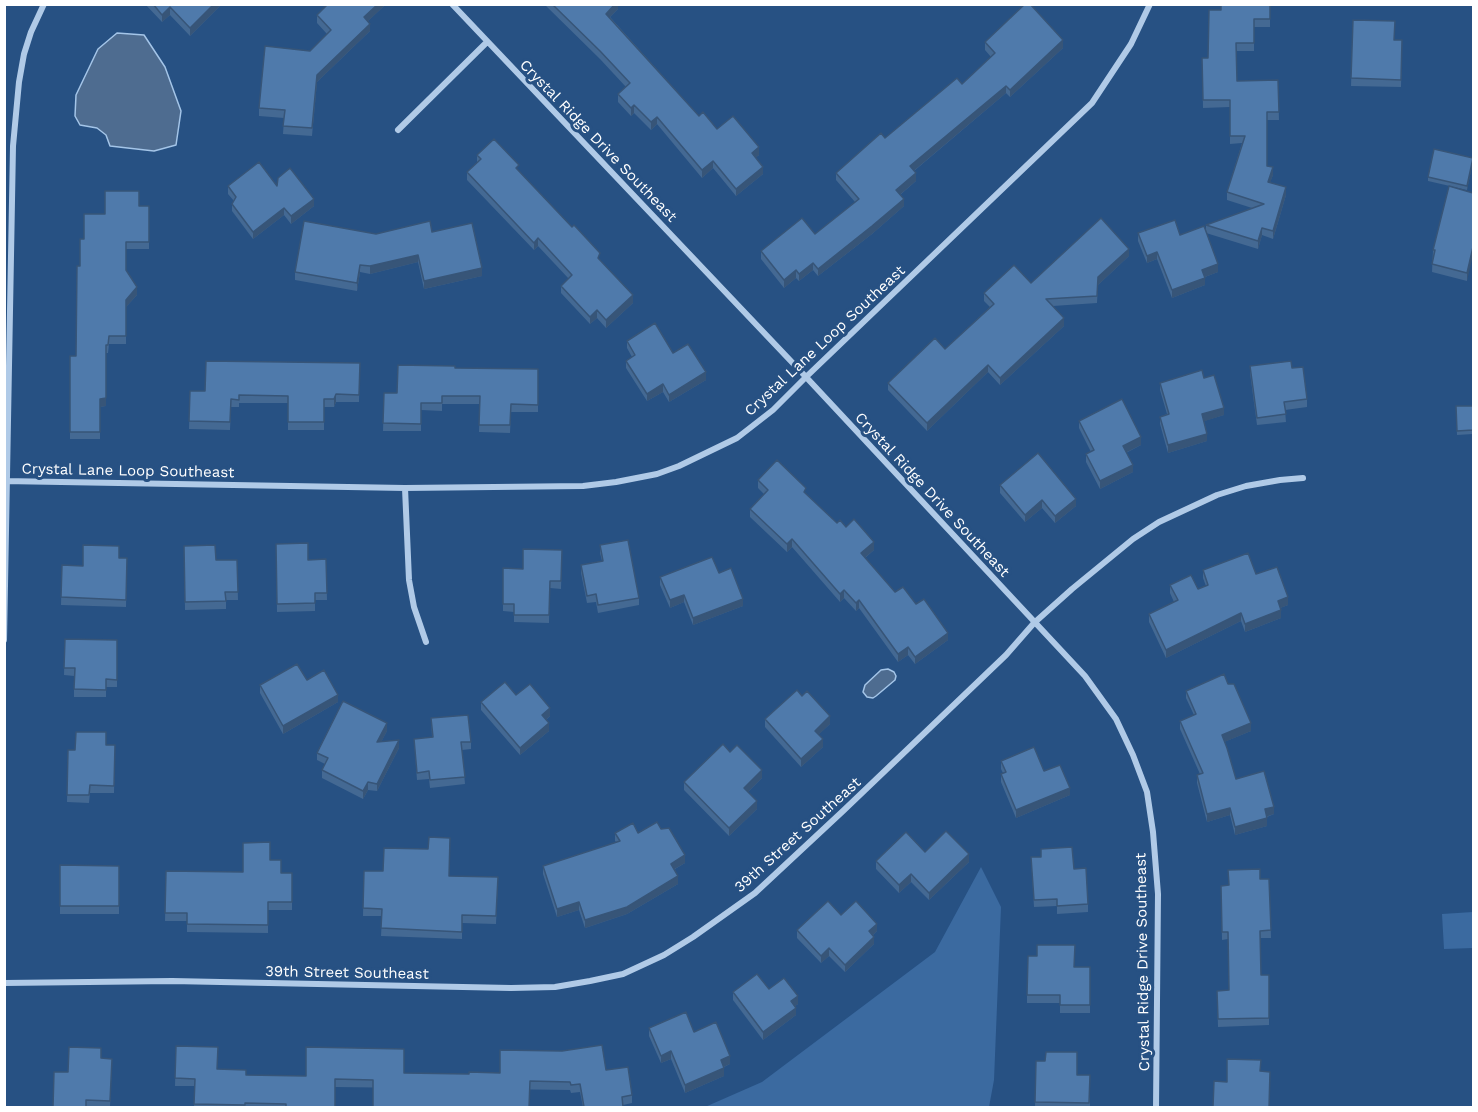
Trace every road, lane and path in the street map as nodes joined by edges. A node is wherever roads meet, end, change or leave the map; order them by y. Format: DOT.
graph roads {
  1 [pos="44,4"];
  2 [pos="452,4"];
  3 [pos="1150,4"];
  4 [pos="487,42"];
  5 [pos="398,130"];
  6 [pos="806,377"];
  7 [pos="1303,478"];
  8 [pos="6,481"];
  9 [pos="405,488"];
  10 [pos="1035,623"];
  11 [pos="4,640"];
  12 [pos="426,642"];
  13 [pos="4,983"];
  14 [pos="1156,1107"];
  1 -- 8 [label="street, Crystal Lane Loop Southeast"];
  2 -- 4 [label="street, Crystal Ridge Drive Southeast"];
  3 -- 6 [label="street, Crystal Lane Loop Southeast"];
  4 -- 5 [label="street"];
  4 -- 6 [label="street, Crystal Ridge Drive Southeast"];
  6 -- 9 [label="street, Crystal Lane Loop Southeast"];
  6 -- 10 [label="street, Crystal Ridge Drive Southeast"];
  7 -- 10 [label="street, 39th Street Southeast"];
  8 -- 9 [label="street, Crystal Lane Loop Southeast"];
  8 -- 11 [label="street"];
  9 -- 12 [label="street"];
  10 -- 13 [label="street, 39th Street Southeast"];
  10 -- 14 [label="street, Crystal Ridge Drive Southeast"];
}
